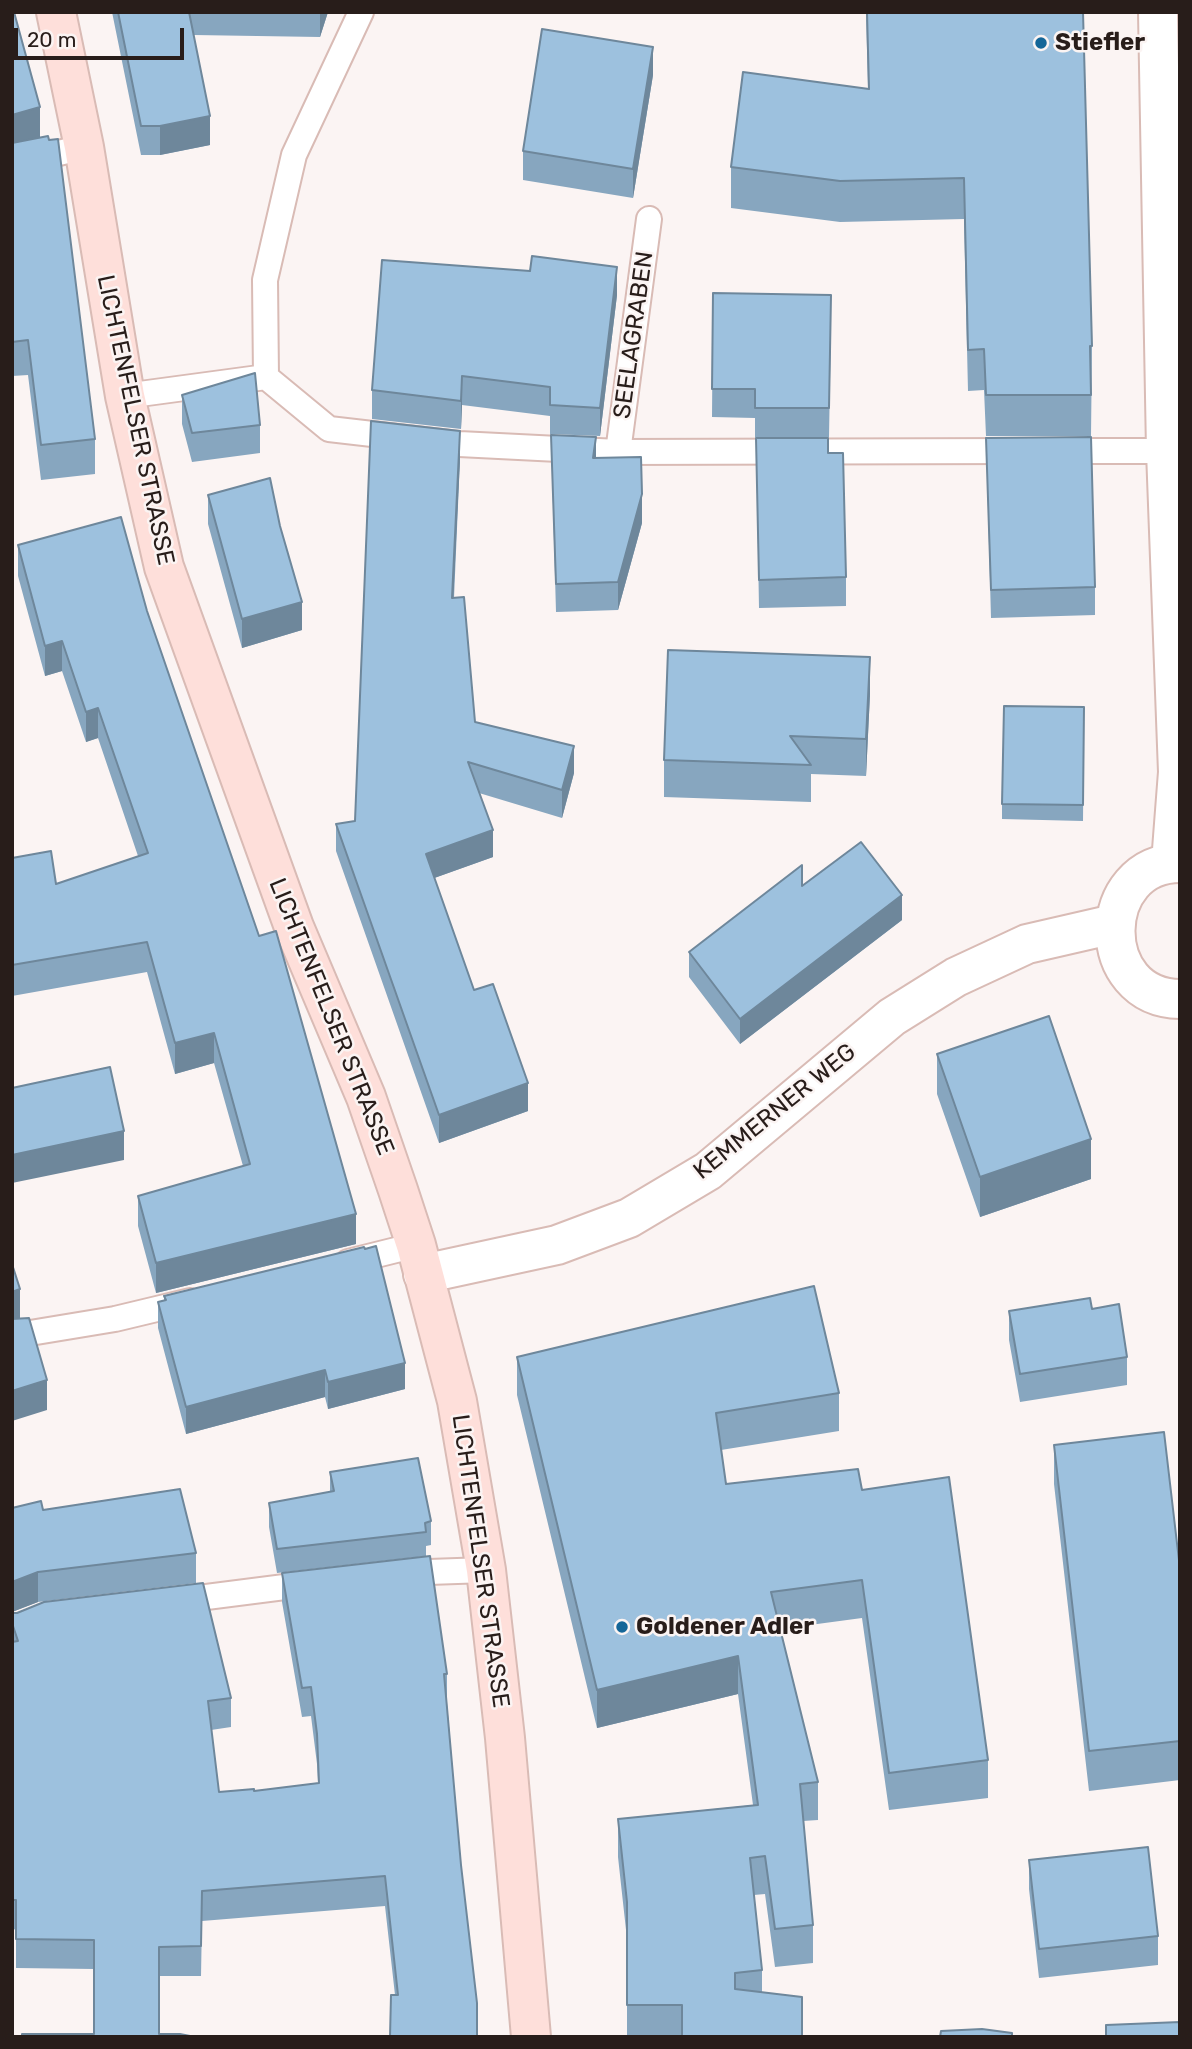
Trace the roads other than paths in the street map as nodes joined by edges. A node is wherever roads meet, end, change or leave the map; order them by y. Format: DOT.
graph roads {
  1 [pos="56,12"];
  2 [pos="361,12"];
  3 [pos="1166,27"];
  4 [pos="84,147"];
  5 [pos="12,164"];
  6 [pos="649,219"];
  7 [pos="266,377"];
  8 [pos="125,396"];
  9 [pos="1166,451"];
  10 [pos="618,452"];
  11 [pos="1175,863"];
  12 [pos="1114,924"];
  13 [pos="1180,999"];
  14 [pos="419,1260"];
  15 [pos="321,1269"];
  16 [pos="212,1295"];
  17 [pos="12,1336"];
  18 [pos="486,1570"];
  19 [pos="376,1576"];
  20 [pos="335,1581"];
  21 [pos="147,1604"];
  22 [pos="531,2037"];
  1 -- 4 [label="street, LICHTENFELSER STRASSE"];
  2 -- 7 [label="lane"];
  3 -- 9 [label="street"];
  4 -- 5 [label="lane"];
  4 -- 8 [label="street, LICHTENFELSER STRASSE"];
  6 -- 10 [label="lane, SEELAGRABEN"];
  7 -- 8 [label="lane"];
  7 -- 10 [label="lane, SEELAGRABEN"];
  8 -- 14 [label="street, LICHTENFELSER STRASSE"];
  9 -- 10 [label="lane, SEELAGRABEN"];
  9 -- 11 [label="street"];
  11 -- 12 [label="street"];
  12 -- 13 [label="street"];
  12 -- 14 [label="street, KEMMERNER WEG"];
  14 -- 15 [label="lane"];
  14 -- 18 [label="street, LICHTENFELSER STRASSE"];
  16 -- 17 [label="lane"];
  18 -- 19 [label="lane"];
  18 -- 22 [label="street, LICHTENFELSER STRASSE"];
  20 -- 21 [label="lane"];
}
